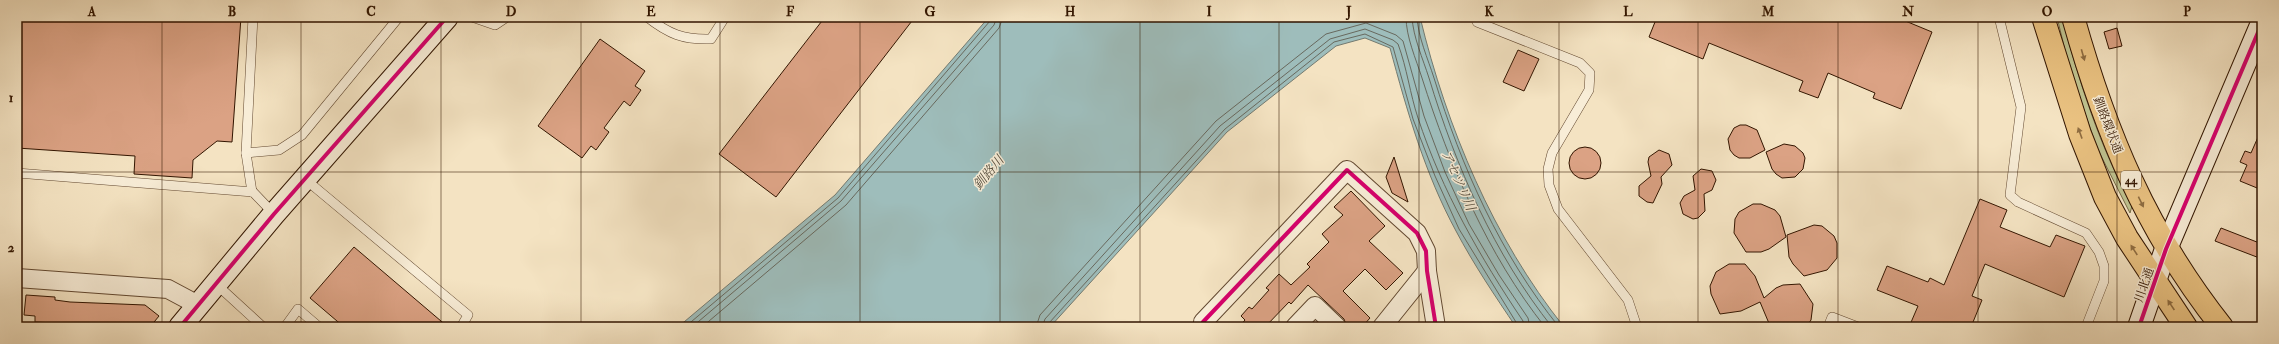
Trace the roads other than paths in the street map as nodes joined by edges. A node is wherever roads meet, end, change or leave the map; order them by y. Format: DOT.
graph roads {
  1 [pos="253,17"];
  2 [pos="399,17"];
  3 [pos="447,17"];
  4 [pos="472,17"];
  5 [pos="508,17"];
  6 [pos="647,17"];
  7 [pos="726,17"];
  8 [pos="1475,17"];
  9 [pos="1999,17"];
  10 [pos="2042,17"];
  11 [pos="2073,17"];
  12 [pos="2262,23"];
  13 [pos="246,153"];
  14 [pos="17,173"];
  15 [pos="306,180"];
  16 [pos="252,192"];
  17 [pos="274,214"];
  18 [pos="2166,249"];
  19 [pos="1427,272"];
  20 [pos="17,278"];
  21 [pos="2156,283"];
  22 [pos="216,284"];
  23 [pos="198,305"];
  24 [pos="1201,325"];
  25 [pos="180,327"];
  26 [pos="263,327"];
  27 [pos="285,327"];
  28 [pos="319,327"];
  29 [pos="461,327"];
  30 [pos="1295,327"];
  31 [pos="1337,327"];
  32 [pos="1382,327"];
  33 [pos="1436,327"];
  34 [pos="1637,327"];
  35 [pos="1828,327"];
  36 [pos="1858,327"];
  37 [pos="2086,327"];
  38 [pos="2139,327"];
  39 [pos="2186,327"];
  40 [pos="2222,327"];
  1 -- 13 [label="lane"];
  2 -- 13 [label="lane"];
  3 -- 15 [label="street"];
  4 -- 5 [label="lane"];
  6 -- 7 [label="lane"];
  8 -- 34 [label="lane"];
  9 -- 37 [label="lane"];
  21 -- 10 [label="highway, 44, one-way"];
  11 -- 18 [label="highway, 釧路環状通 / 44, one-way"];
  12 -- 18 [label="street, 川北通"];
  13 -- 16 [label="lane"];
  14 -- 16 [label="lane"];
  15 -- 17 [label="street"];
  15 -- 29 [label="lane"];
  16 -- 17 [label="lane"];
  17 -- 22 [label="street"];
  18 -- 21 [label="street, 川北通"];
  18 -- 40 [label="highway, 釧路環状通 / 44"];
  19 -- 24 [label="street"];
  19 -- 32 [label="street"];
  19 -- 33 [label="street"];
  20 -- 23 [label="street"];
  21 -- 38 [label="street, 川北通"];
  39 -- 21 [label="highway, 44, one-way"];
  22 -- 23 [label="street"];
  22 -- 26 [label="lane"];
  23 -- 25 [label="street"];
  27 -- 28 [label="lane"];
  30 -- 31 [label="street"];
  35 -- 36 [label="lane"];
}
